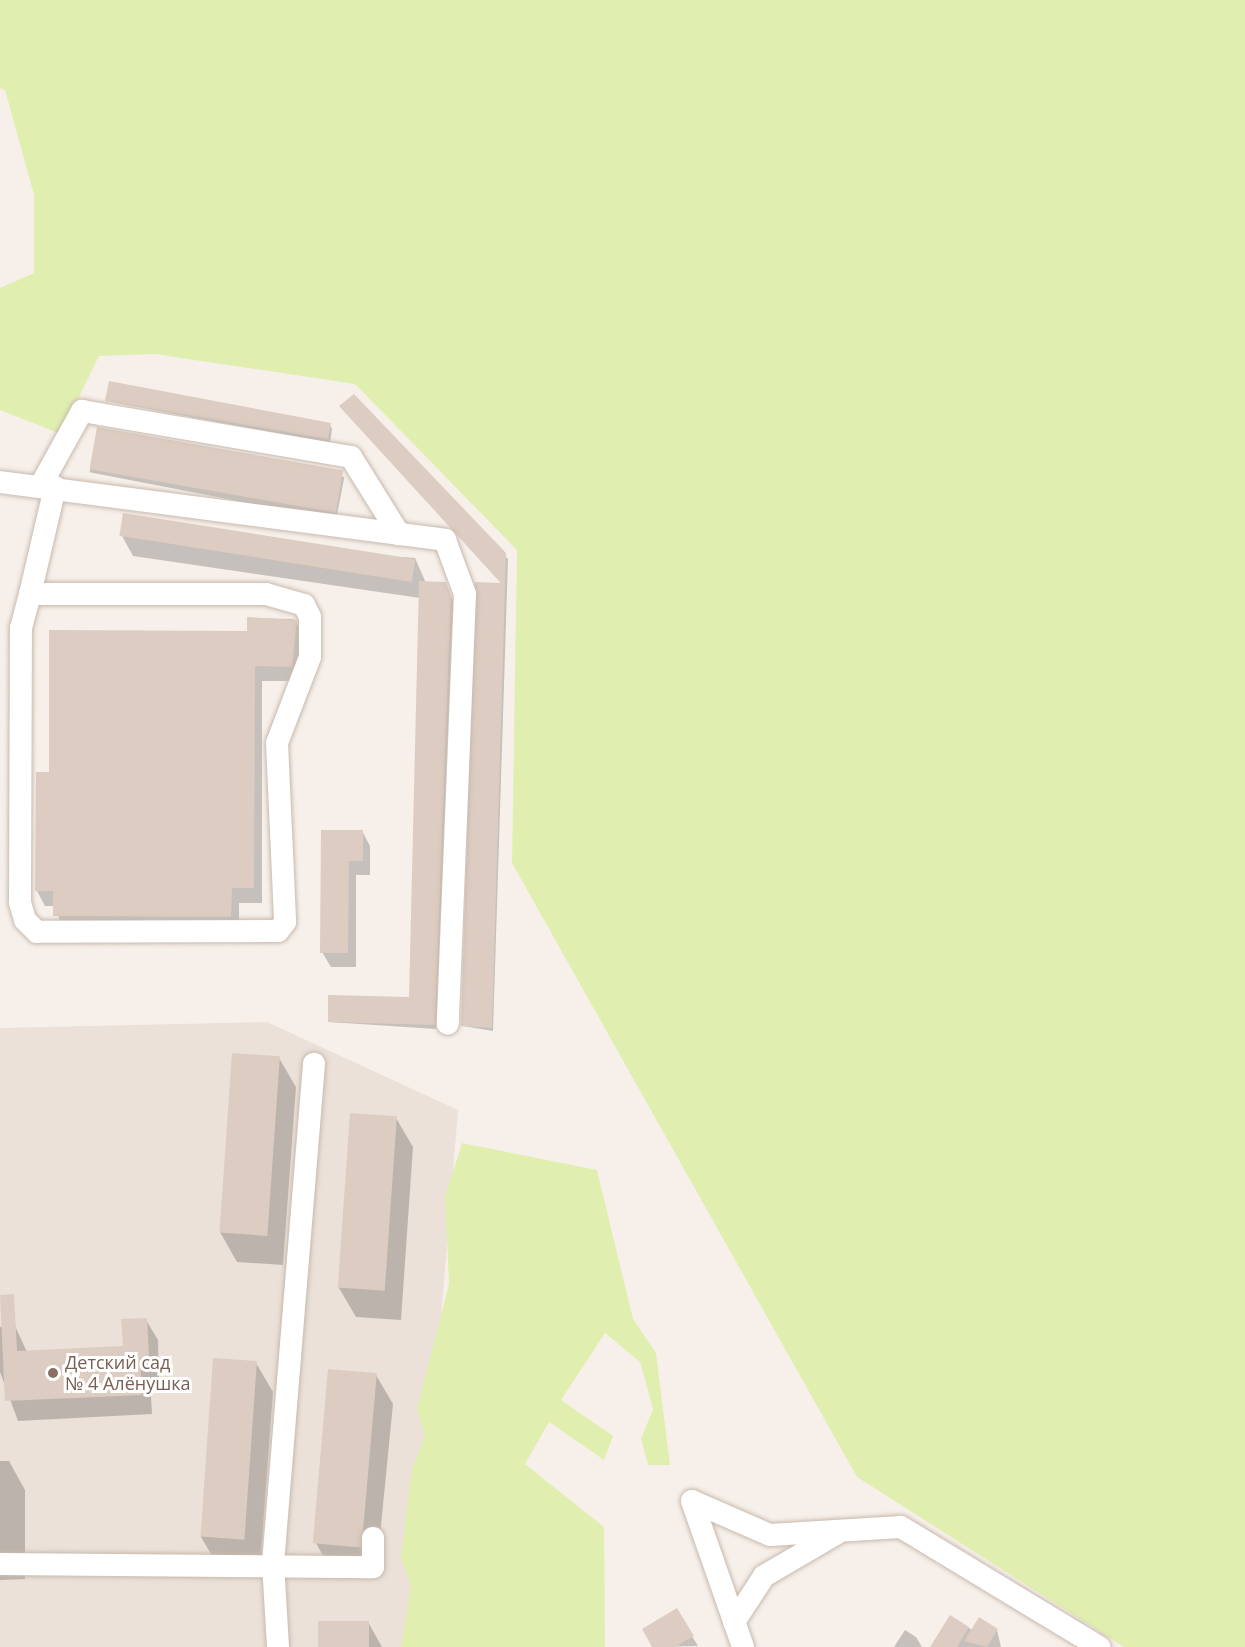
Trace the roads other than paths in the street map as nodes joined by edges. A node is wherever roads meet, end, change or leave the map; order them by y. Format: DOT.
graph roads {
  1 [pos="0,482"];
  2 [pos="48,486"];
  3 [pos="399,534"];
  4 [pos="30,594"];
  5 [pos="448,1024"];
  6 [pos="314,1064"];
  7 [pos="837,1533"];
  8 [pos="373,1538"];
  9 [pos="0,1564"];
  10 [pos="273,1564"];
  11 [pos="734,1622"];
  12 [pos="278,1647"];
  13 [pos="743,1647"];
  14 [pos="1099,1647"];
  1 -- 2 [label="street"];
  2 -- 3 [label="street"];
  2 -- 3 [label="street"];
  2 -- 4 [label="street"];
  3 -- 5 [label="street"];
  4 -- 4 [label="street"];
  6 -- 10 [label="street"];
  7 -- 11 [label="street"];
  7 -- 11 [label="street"];
  7 -- 14 [label="street"];
  8 -- 10 [label="street"];
  9 -- 10 [label="street"];
  10 -- 12 [label="street"];
  11 -- 13 [label="street"];
}
